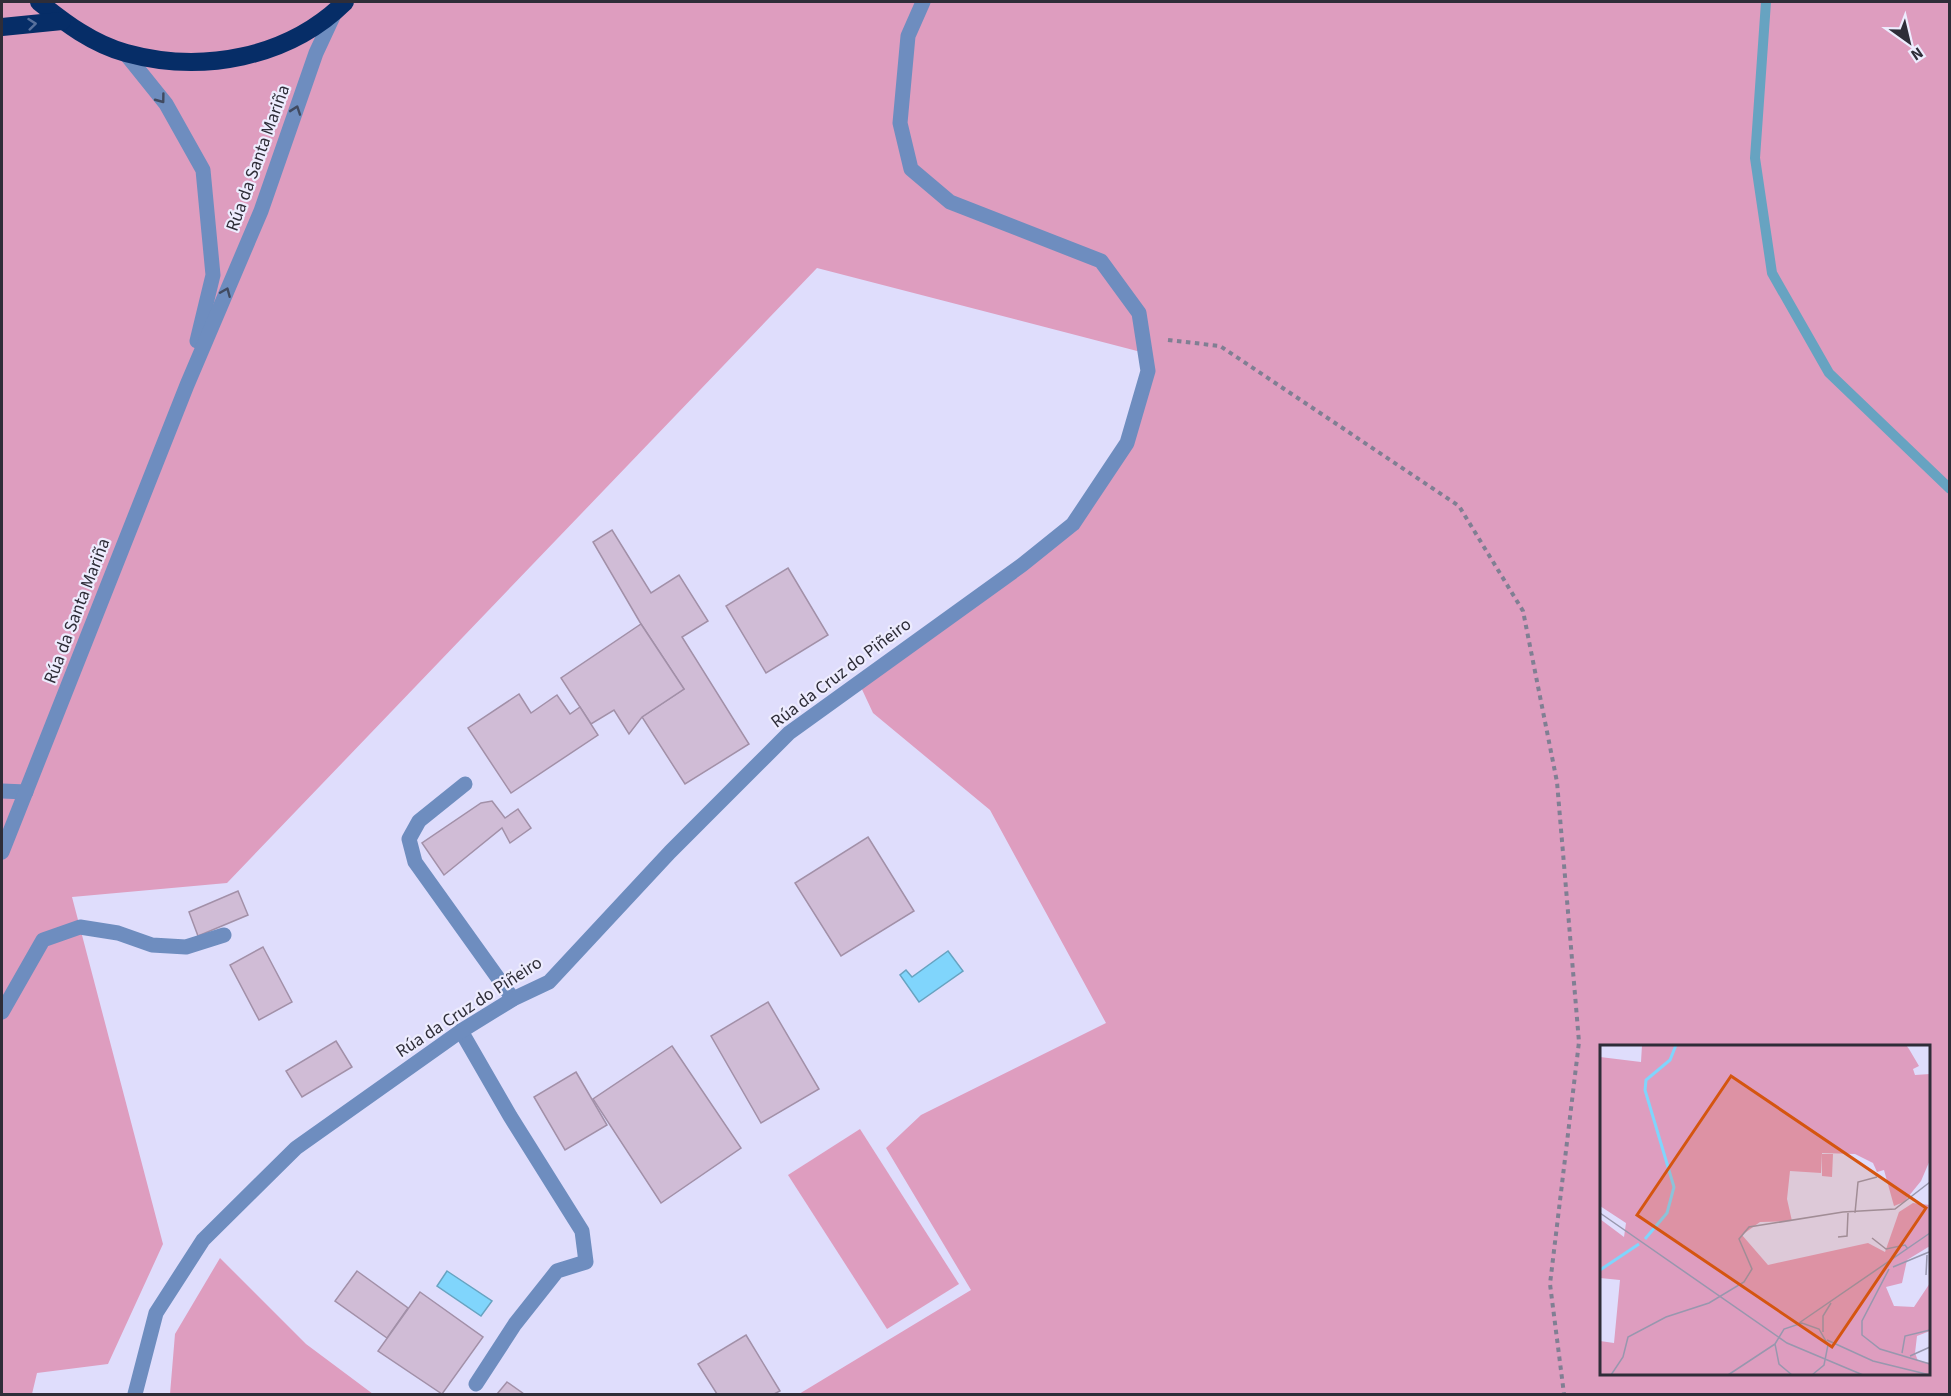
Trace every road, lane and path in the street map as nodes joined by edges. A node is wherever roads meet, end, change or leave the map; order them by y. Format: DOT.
graph roads {
  1 [pos="39,2"];
  2 [pos="923,2"];
  3 [pos="341,6"];
  4 [pos="62,21"];
  5 [pos="2,27"];
  6 [pos="125,52"];
  7 [pos="1143,337"];
  8 [pos="187,385"];
  9 [pos="465,784"];
  10 [pos="2,791"];
  11 [pos="26,792"];
  12 [pos="2,852"];
  13 [pos="224,934"];
  14 [pos="513,999"];
  15 [pos="2,1012"];
  16 [pos="461,1031"];
  17 [pos="476,1384"];
  18 [pos="135,1395"];
  19 [pos="1564,1395"];
  1 -- 4 [label="highway"];
  2 -- 7 [label="street, Rúa da Cruz do Piñeiro"];
  3 -- 6 [label="highway"];
  8 -- 3 [label="street, Rúa da Santa Mariña, one-way"];
  5 -- 4 [label="highway, one-way"];
  4 -- 6 [label="highway"];
  6 -- 8 [label="street, Rúa da Santa Mariña, one-way"];
  7 -- 14 [label="street, Rúa da Cruz do Piñeiro"];
  7 -- 19 [label="path"];
  8 -- 11 [label="street, Rúa da Santa Mariña"];
  9 -- 14 [label="street"];
  10 -- 11 [label="street"];
  11 -- 12 [label="street, Rúa da Santa Mariña"];
  13 -- 15 [label="street"];
  14 -- 16 [label="street, Rúa da Cruz do Piñeiro"];
  16 -- 17 [label="street"];
  16 -- 18 [label="street, Rúa da Cruz do Piñeiro"];
}
